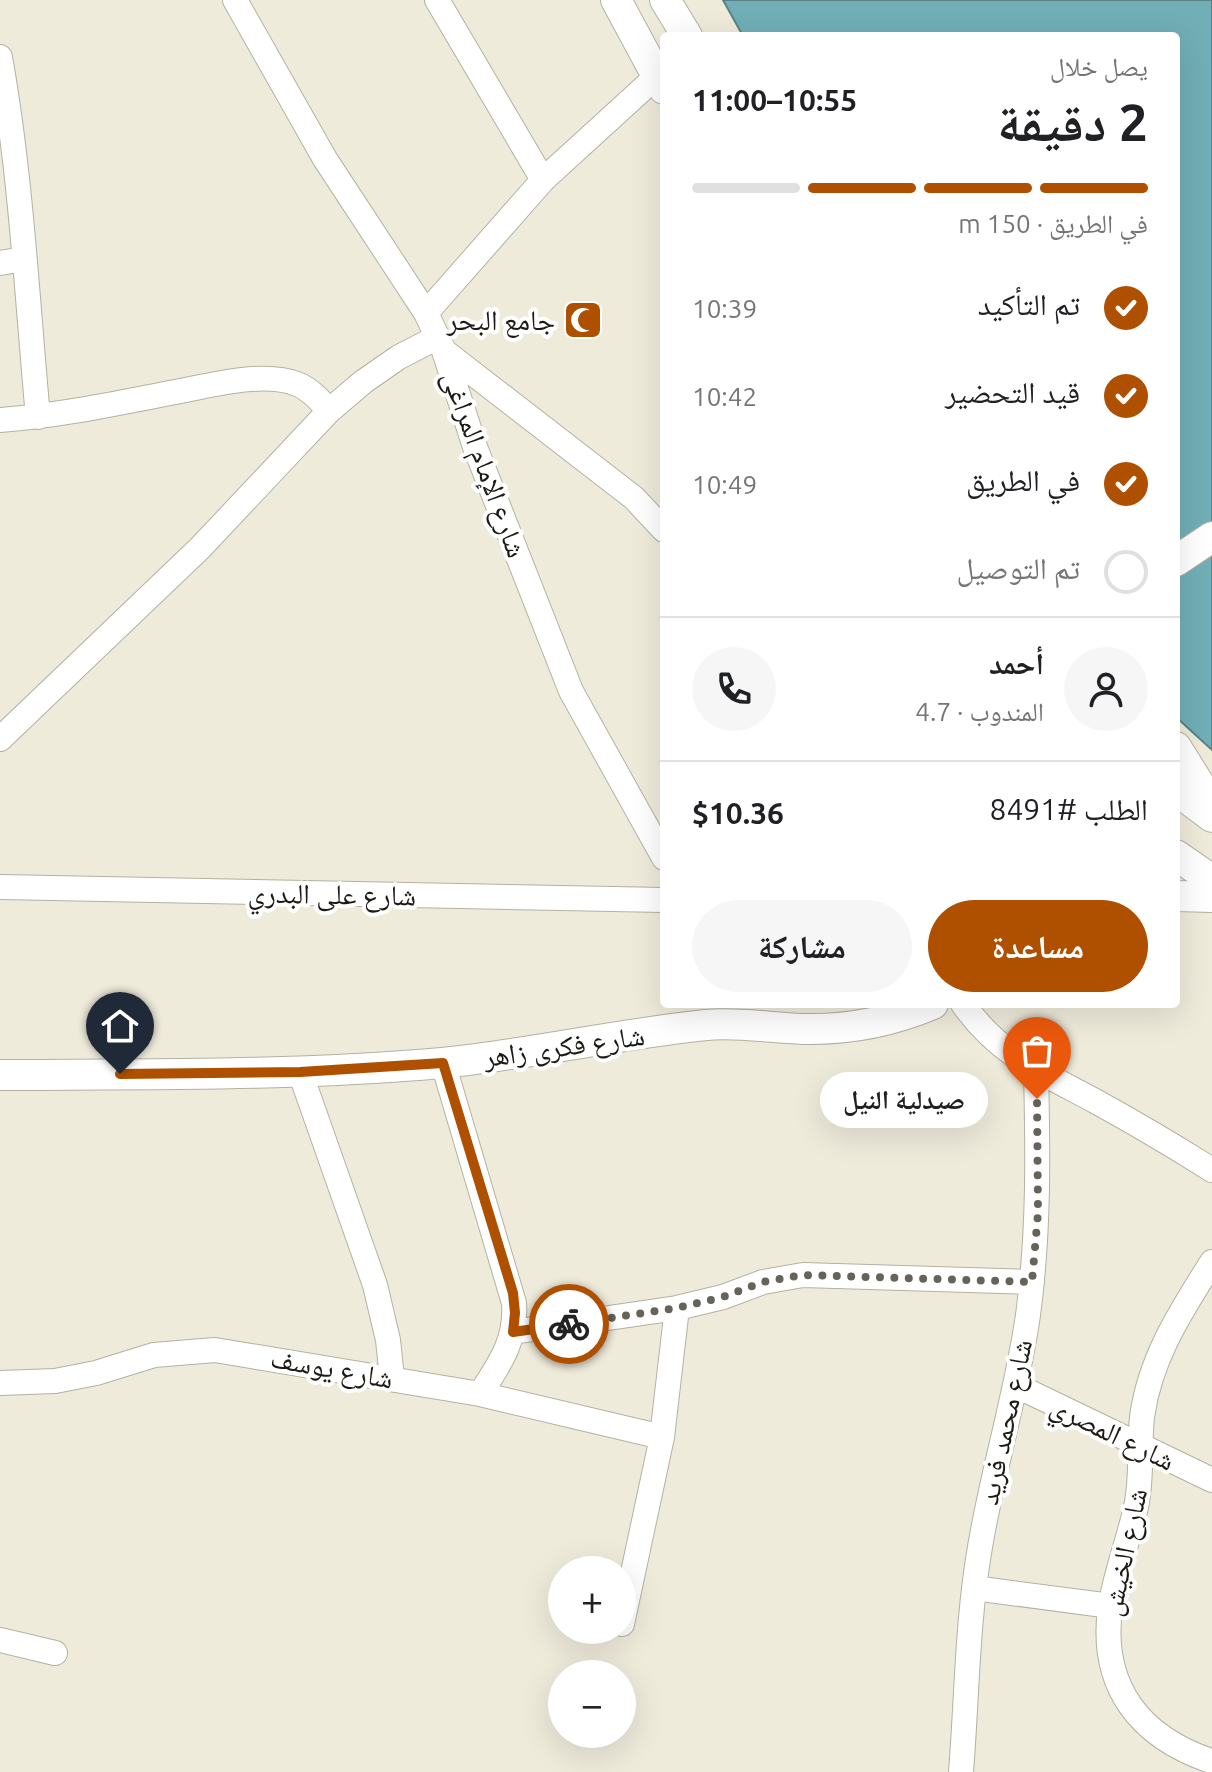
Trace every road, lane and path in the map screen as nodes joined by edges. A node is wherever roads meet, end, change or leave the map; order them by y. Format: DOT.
graph roads {
  1 [pos="235,0"];
  2 [pos="437,0"];
  3 [pos="616,0"];
  4 [pos="665,0"];
  5 [pos="685,32"];
  6 [pos="0,57"];
  7 [pos="660,83"];
  8 [pos="543,180"];
  9 [pos="12,261"];
  10 [pos="426,313"];
  11 [pos="441,344"];
  12 [pos="329,411"];
  13 [pos="38,417"];
  14 [pos="0,420"];
  15 [pos="1212,515"];
  16 [pos="660,526"];
  17 [pos="1180,535"];
  18 [pos="1212,537"];
  19 [pos="1180,558"];
  20 [pos="0,739"];
  21 [pos="1180,753"];
  22 [pos="1180,793"];
  23 [pos="1212,810"];
  24 [pos="1212,817"];
  25 [pos="660,851"];
  26 [pos="1180,858"];
  27 [pos="1212,880"];
  28 [pos="0,887"];
  29 [pos="1180,896"];
  30 [pos="1212,897"];
  31 [pos="660,900"];
  32 [pos="921,1008"];
  33 [pos="966,1008"];
  34 [pos="758,1015"];
  35 [pos="443,1063"];
  36 [pos="1036,1071"];
  37 [pos="300,1072"];
  38 [pos="0,1075"];
  39 [pos="1212,1170"];
  40 [pos="1212,1262"];
  41 [pos="1032,1282"];
  42 [pos="677,1308"];
  43 [pos="513,1332"];
  44 [pos="392,1378"];
  45 [pos="0,1383"];
  46 [pos="1015,1385"];
  47 [pos="480,1394"];
  48 [pos="662,1437"];
  49 [pos="1140,1446"];
  50 [pos="1212,1480"];
  51 [pos="636,1559"];
  52 [pos="974,1588"];
  53 [pos="1111,1606"];
  54 [pos="0,1640"];
  55 [pos="55,1653"];
  56 [pos="1212,1760"];
  57 [pos="961,1772"];
  58 [pos="1208,1772"];
  1 -- 10 [label="street, شارع الإمام المراغى"];
  2 -- 8 [label="street"];
  3 -- 7 [label="street"];
  4 -- 5 [label="street"];
  6 -- 9 [label="street"];
  7 -- 8 [label="street"];
  8 -- 10 [label="street"];
  9 -- 13 [label="street"];
  10 -- 11 [label="street, شارع الإمام المراغى"];
  11 -- 12 [label="street"];
  11 -- 16 [label="street"];
  11 -- 25 [label="street, شارع الإمام المراغى"];
  12 -- 13 [label="street"];
  12 -- 20 [label="street"];
  13 -- 14 [label="street"];
  15 -- 17 [label="street"];
  18 -- 19 [label="street"];
  21 -- 23 [label="street"];
  22 -- 24 [label="street"];
  26 -- 27 [label="street"];
  28 -- 31 [label="street, شارع على البدري"];
  29 -- 30 [label="street"];
  32 -- 34 [label="street, شارع فكرى زاهر"];
  33 -- 36 [label="street"];
  34 -- 35 [label="street, شارع فكرى زاهر"];
  35 -- 37 [label="street, شارع فكرى زاهر"];
  35 -- 43 [label="street"];
  36 -- 39 [label="street"];
  36 -- 41 [label="street, شارع محمد فريد"];
  37 -- 38 [label="street, شارع فكرى زاهر"];
  37 -- 44 [label="street"];
  40 -- 49 [label="street, شارع الخيش"];
  41 -- 42 [label="street"];
  41 -- 46 [label="street, شارع محمد فريد"];
  42 -- 43 [label="street"];
  42 -- 48 [label="street"];
  43 -- 47 [label="street"];
  44 -- 45 [label="street, شارع يوسف"];
  44 -- 47 [label="street, شارع يوسف"];
  46 -- 49 [label="street, شارع المصري"];
  46 -- 52 [label="street, شارع محمد فريد"];
  47 -- 48 [label="street, شارع يوسف"];
  48 -- 51 [label="street"];
  49 -- 50 [label="street, شارع المصري"];
  49 -- 53 [label="street, شارع الخيش"];
  52 -- 53 [label="street"];
  52 -- 57 [label="street, شارع محمد فريد"];
  53 -- 56 [label="street, شارع الخيش"];
  54 -- 55 [label="street"];
  56 -- 58 [label="street"];
}
